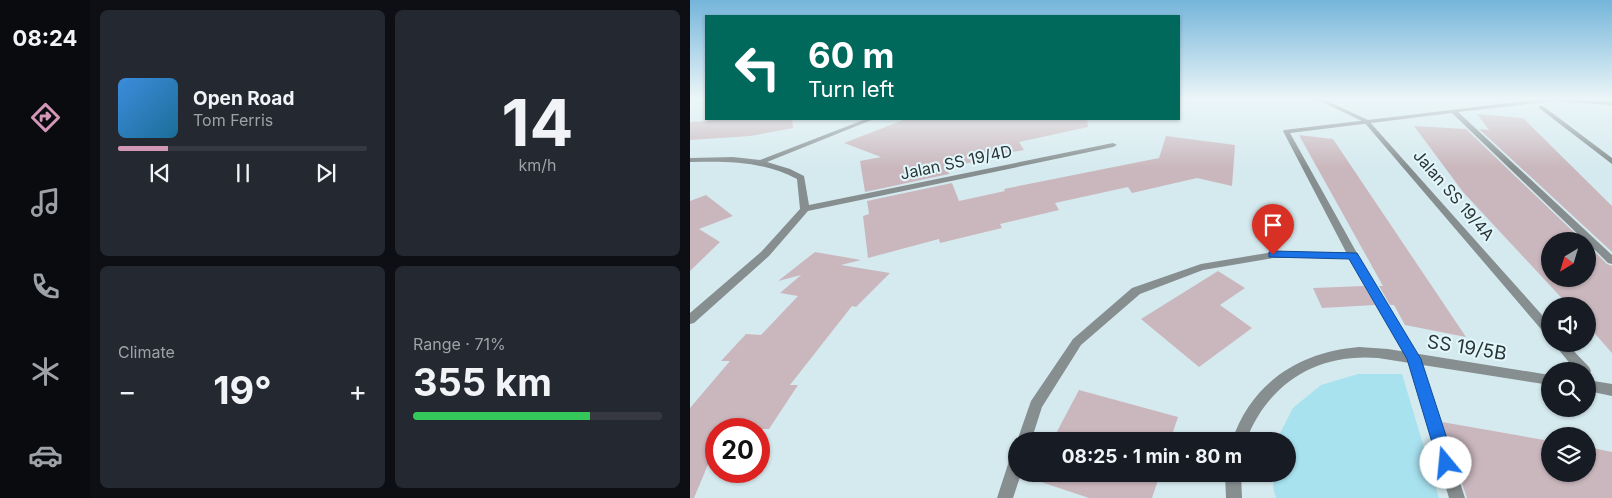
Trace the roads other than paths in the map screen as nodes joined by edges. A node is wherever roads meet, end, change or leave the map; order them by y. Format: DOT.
graph roads {
  1 [pos="863,122"];
  2 [pos="1356,122"];
  3 [pos="1367,122"];
  4 [pos="1465,122"];
  5 [pos="1561,122"];
  6 [pos="1113,145"];
  7 [pos="690,160"];
  8 [pos="763,161"];
  9 [pos="1612,162"];
  10 [pos="805,209"];
  11 [pos="1353,255"];
  12 [pos="1612,261"];
  13 [pos="690,320"];
  14 [pos="1541,322"];
  15 [pos="1567,352"];
  16 [pos="1414,359"];
  17 [pos="1576,362"];
  18 [pos="1541,379"];
  19 [pos="1027,432"];
  20 [pos="1242,432"];
  21 [pos="1010,482"];
  22 [pos="1233,482"];
  23 [pos="1005,498"];
  24 [pos="1234,498"];
  25 [pos="1457,498"];
  1 -- 8 [label="street"];
  2 -- 11 [label="street"];
  3 -- 14 [label="street, Jalan SS 19/4A"];
  4 -- 12 [label="street"];
  5 -- 9 [label="street"];
  6 -- 10 [label="street, Jalan SS 19/4D"];
  7 -- 8 [label="street"];
  8 -- 10 [label="street"];
  10 -- 13 [label="street"];
  11 -- 16 [label="street"];
  11 -- 19 [label="street"];
  15 -- 17 [label="street"];
  16 -- 18 [label="street, SS 19/5B"];
  16 -- 20 [label="street, SS 19/5B"];
  16 -- 25 [label="street"];
  21 -- 23 [label="street"];
  22 -- 24 [label="street"];
}
